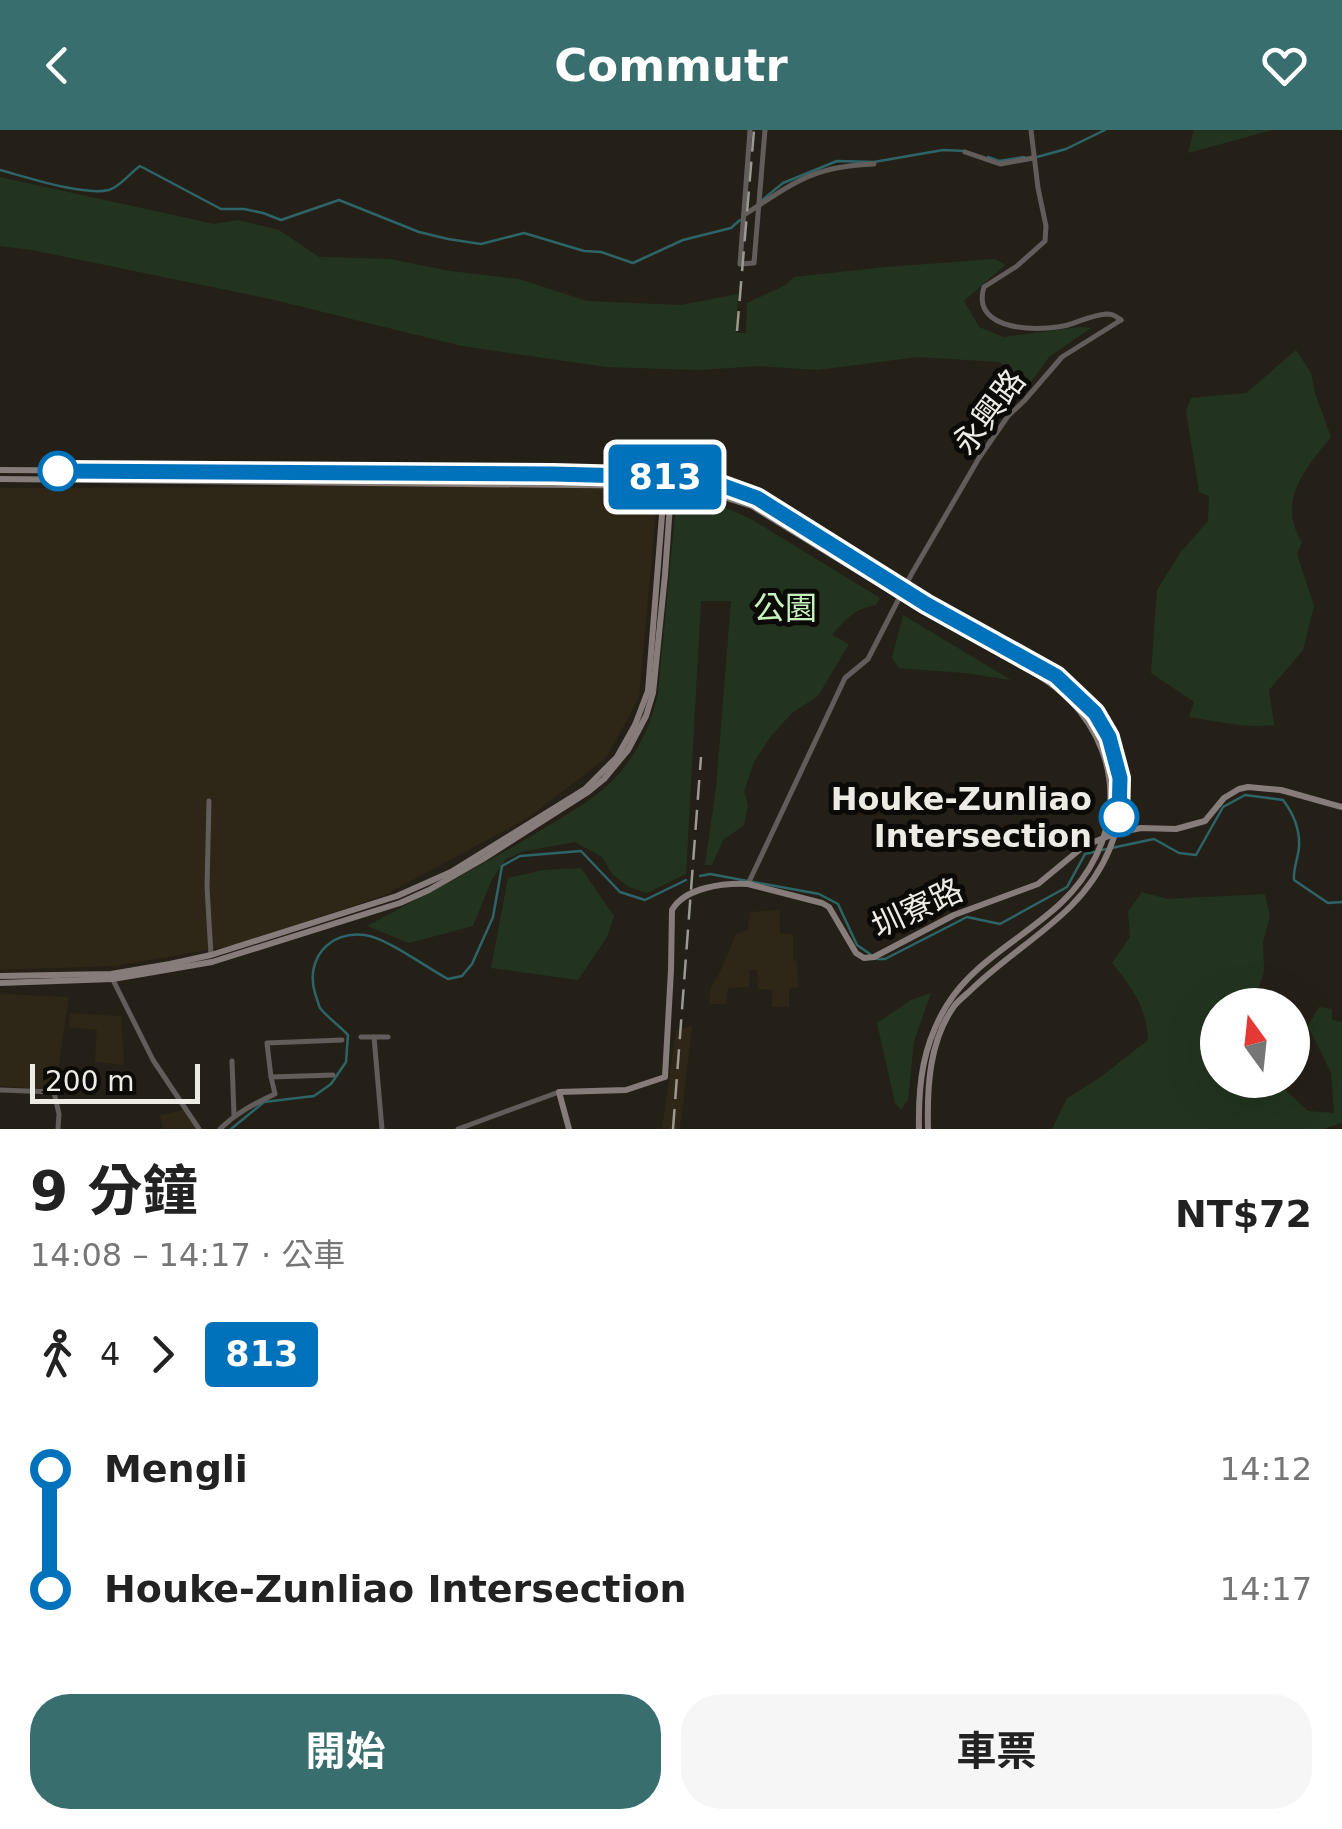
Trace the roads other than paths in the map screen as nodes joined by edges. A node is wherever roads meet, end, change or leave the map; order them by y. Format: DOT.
graph roads {
  1 [pos="750,130"];
  2 [pos="765,130"];
  3 [pos="1030,130"];
  4 [pos="965,152"];
  5 [pos="1033,158"];
  6 [pos="874,164"];
  7 [pos="758,206"];
  8 [pos="744,216"];
  9 [pos="0,470"];
  10 [pos="266,472"];
  11 [pos="457,474"];
  12 [pos="20,475"];
  13 [pos="0,479"];
  14 [pos="266,482"];
  15 [pos="668,482"];
  16 [pos="458,483"];
  17 [pos="209,801"];
  18 [pos="1342,807"];
  19 [pos="1116,833"];
  20 [pos="1104,838"];
  21 [pos="748,884"];
  22 [pos="1066,904"];
  23 [pos="211,959"];
  24 [pos="112,976"];
  25 [pos="3,980"];
  26 [pos="361,1037"];
  27 [pos="374,1037"];
  28 [pos="388,1037"];
  29 [pos="342,1040"];
  30 [pos="232,1060"];
  31 [pos="332,1075"];
  32 [pos="270,1077"];
  33 [pos="0,1090"];
  34 [pos="559,1092"];
  35 [pos="234,1114"];
  36 [pos="58,1129"];
  37 [pos="199,1129"];
  38 [pos="220,1129"];
  39 [pos="382,1129"];
  40 [pos="458,1129"];
  41 [pos="569,1129"];
  42 [pos="919,1129"];
  43 [pos="928,1129"];
  1 -- 8 [label="street"];
  2 -- 7 [label="street"];
  3 -- 5 [label="street, 永興路"];
  4 -- 5 [label="street"];
  5 -- 21 [label="street, 永興路, bridge"];
  6 -- 7 [label="street"];
  7 -- 8 [label="street"];
  7 -- 8 [label="street"];
  9 -- 12 [label="street"];
  10 -- 11 [label="street"];
  10 -- 12 [label="street"];
  10 -- 14 [label="street"];
  11 -- 15 [label="street"];
  11 -- 16 [label="street"];
  12 -- 13 [label="street"];
  12 -- 14 [label="street"];
  14 -- 16 [label="street"];
  15 -- 16 [label="street"];
  15 -- 19 [label="street, bridge"];
  15 -- 20 [label="street, bridge"];
  15 -- 23 [label="street"];
  17 -- 23 [label="street"];
  18 -- 19 [label="street, 圳寮路"];
  19 -- 20 [label="street, 圳寮路"];
  19 -- 22 [label="street"];
  20 -- 21 [label="street, 圳寮路"];
  20 -- 22 [label="street"];
  21 -- 34 [label="street, bridge"];
  22 -- 42 [label="street"];
  22 -- 43 [label="street"];
  23 -- 24 [label="street"];
  24 -- 25 [label="street"];
  24 -- 37 [label="street"];
  26 -- 27 [label="street"];
  27 -- 28 [label="street"];
  27 -- 39 [label="street"];
  29 -- 32 [label="street"];
  30 -- 35 [label="street"];
  31 -- 32 [label="street"];
  32 -- 35 [label="street"];
  33 -- 36 [label="street"];
  34 -- 40 [label="street"];
  34 -- 41 [label="street"];
  35 -- 38 [label="street"];
}
